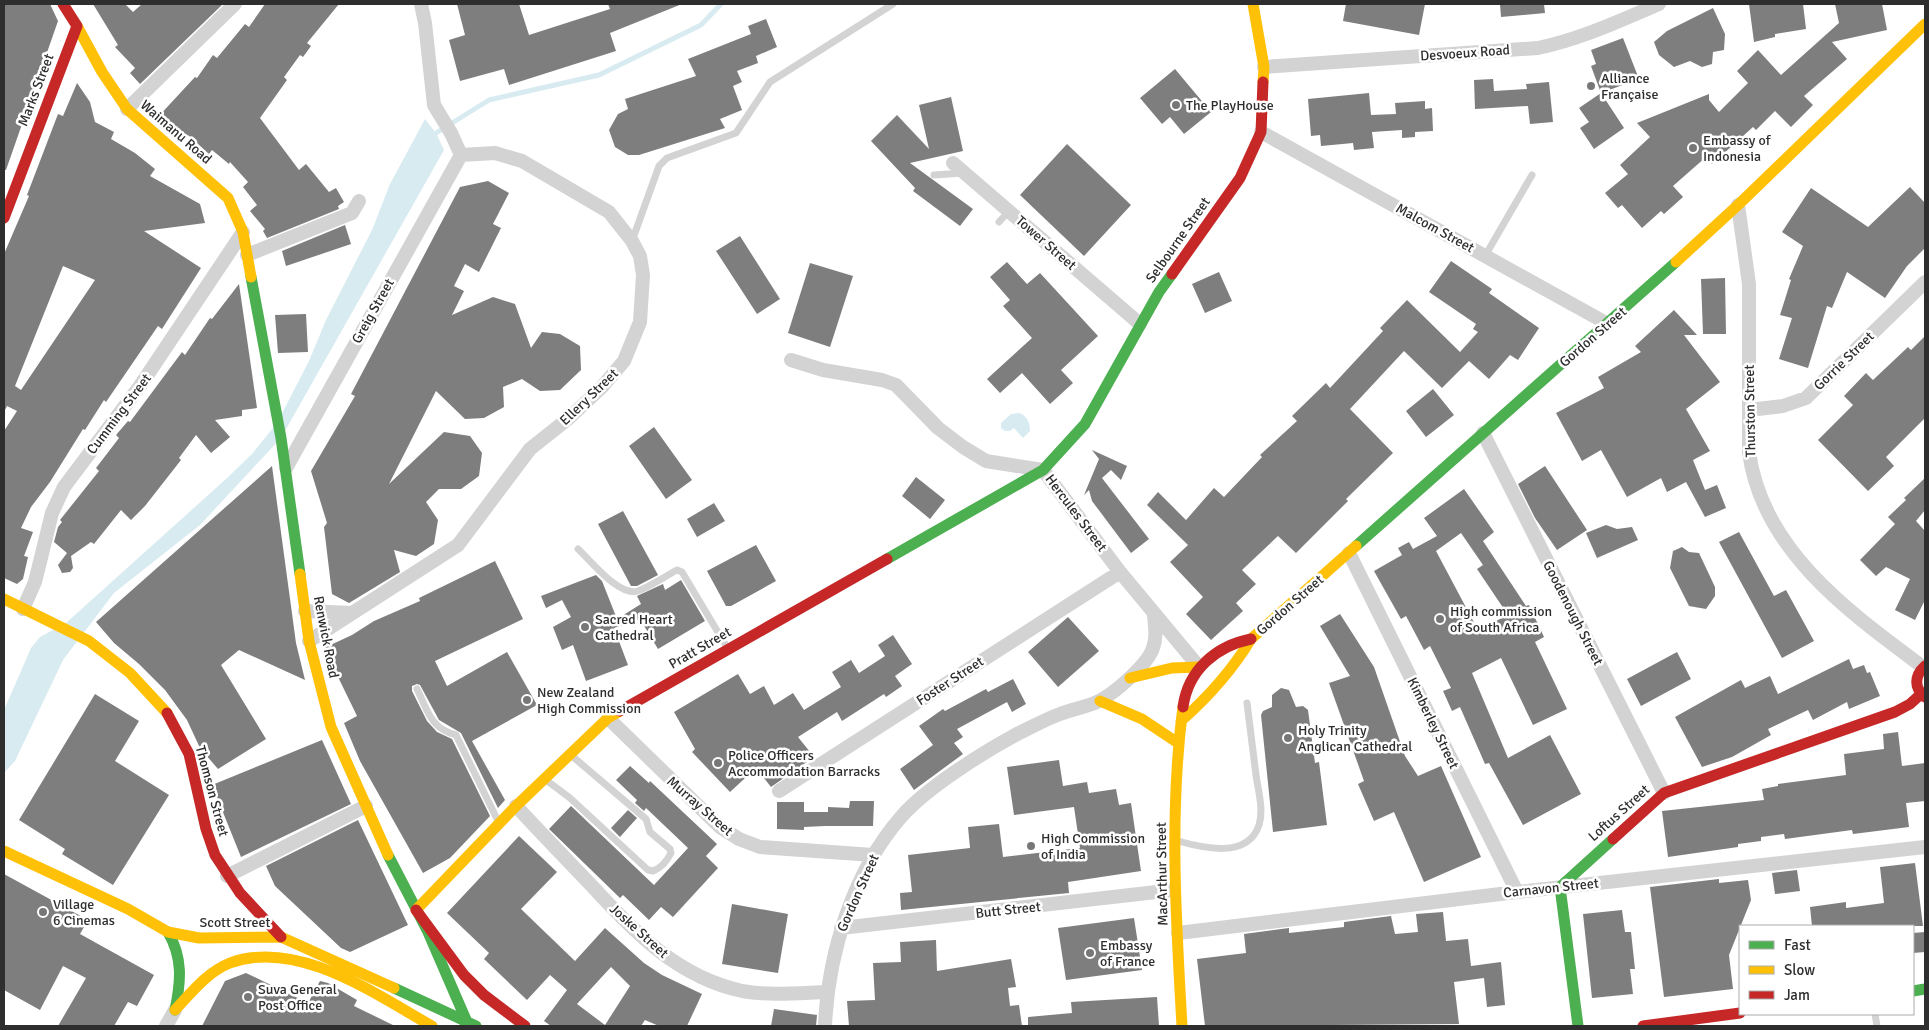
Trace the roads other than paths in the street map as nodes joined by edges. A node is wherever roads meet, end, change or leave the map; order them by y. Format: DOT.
graph roads {
  1 [pos="62,4"];
  2 [pos="235,4"];
  3 [pos="420,4"];
  4 [pos="893,4"];
  5 [pos="1252,4"];
  6 [pos="1659,4"];
  7 [pos="1925,24"];
  8 [pos="76,26"];
  9 [pos="1264,67"];
  10 [pos="127,109"];
  11 [pos="1261,132"];
  12 [pos="461,155"];
  13 [pos="952,163"];
  14 [pos="965,173"];
  15 [pos="934,175"];
  16 [pos="1532,175"];
  17 [pos="359,201"];
  18 [pos="1738,205"];
  19 [pos="1009,211"];
  20 [pos="4,218"];
  21 [pos="999,222"];
  22 [pos="243,232"];
  23 [pos="632,241"];
  24 [pos="247,255"];
  25 [pos="1485,256"];
  26 [pos="1925,282"];
  27 [pos="1140,324"];
  28 [pos="1608,324"];
  29 [pos="791,360"];
  30 [pos="1748,410"];
  31 [pos="1482,433"];
  32 [pos="286,468"];
  33 [pos="1043,470"];
  34 [pos="578,549"];
  35 [pos="1350,554"];
  36 [pos="1120,572"];
  37 [pos="4,599"];
  38 [pos="23,609"];
  39 [pos="305,611"];
  40 [pos="352,613"];
  41 [pos="1154,615"];
  42 [pos="1251,639"];
  43 [pos="309,641"];
  44 [pos="728,650"];
  45 [pos="1199,666"];
  46 [pos="1924,666"];
  47 [pos="1130,678"];
  48 [pos="417,689"];
  49 [pos="1923,695"];
  50 [pos="1100,701"];
  51 [pos="1247,703"];
  52 [pos="608,718"];
  53 [pos="1181,721"];
  54 [pos="1178,743"];
  55 [pos="570,754"];
  56 [pos="544,779"];
  57 [pos="779,791"];
  58 [pos="1664,793"];
  59 [pos="366,806"];
  60 [pos="516,806"];
  61 [pos="499,823"];
  62 [pos="1175,840"];
  63 [pos="1925,847"];
  64 [pos="4,851"];
  65 [pos="873,854"];
  66 [pos="227,876"];
  67 [pos="1560,887"];
  68 [pos="1174,890"];
  69 [pos="1517,892"];
  70 [pos="416,910"];
  71 [pos="841,928"];
  72 [pos="168,932"];
  73 [pos="1178,933"];
  74 [pos="281,937"];
  75 [pos="826,992"];
  76 [pos="175,1010"];
  77 [pos="1739,1013"];
  78 [pos="1701,1022"];
  79 [pos="469,1025"];
  80 [pos="166,1026"];
  81 [pos="432,1026"];
  82 [pos="525,1026"];
  83 [pos="825,1026"];
  84 [pos="1182,1026"];
  85 [pos="1578,1026"];
  86 [pos="1643,1026"];
  1 -- 8 [label="main road"];
  2 -- 10 [label="street"];
  3 -- 12 [label="street"];
  4 -- 23 [label="lane"];
  5 -- 9 [label="main road, Selbourne Street"];
  6 -- 9 [label="street, Desvoeux Road"];
  7 -- 18 [label="main road, Gordon Street"];
  8 -- 10 [label="main road, Waimanu Road"];
  8 -- 20 [label="main road, Marks Street"];
  9 -- 11 [label="main road, Selbourne Street"];
  10 -- 22 [label="main road, Waimanu Road"];
  11 -- 25 [label="street, Malcom Street"];
  11 -- 27 [label="main road, Selbourne Street"];
  12 -- 23 [label="street, Ellery Street"];
  12 -- 32 [label="street, Greig Street"];
  13 -- 14 [label="street, Tower Street"];
  14 -- 15 [label="lane"];
  14 -- 19 [label="street, Tower Street"];
  16 -- 25 [label="lane"];
  17 -- 24 [label="street"];
  18 -- 28 [label="main road, Gordon Street"];
  18 -- 30 [label="street, Thurston Street"];
  19 -- 21 [label="lane"];
  19 -- 27 [label="street, Tower Street"];
  22 -- 24 [label="main road, Renwick Road"];
  22 -- 38 [label="street, Cumming Street"];
  23 -- 40 [label="street, Ellery Street"];
  24 -- 32 [label="main road, Renwick Road"];
  25 -- 28 [label="street, Malcom Street"];
  26 -- 30 [label="street, Gorrie Street"];
  27 -- 33 [label="main road, Selbourne Street"];
  28 -- 31 [label="main road, Gordon Street"];
  29 -- 33 [label="street, Hercules Street"];
  30 -- 46 [label="street, Thurston Street"];
  31 -- 35 [label="main road, Gordon Street"];
  31 -- 58 [label="street, Goodenough Street"];
  32 -- 39 [label="main road, Renwick Road"];
  33 -- 36 [label="street, Hercules Street"];
  33 -- 44 [label="main road, Pratt Street"];
  34 -- 44 [label="lane"];
  35 -- 42 [label="main road, Gordon Street"];
  35 -- 69 [label="street, Kimberley Street"];
  36 -- 41 [label="street, Hercules Street"];
  36 -- 57 [label="street, Foster Street"];
  37 -- 38 [label="main road, Thomson Street"];
  38 -- 66 [label="main road, Thomson Street"];
  39 -- 40 [label="street"];
  39 -- 43 [label="main road, Renwick Road"];
  40 -- 43 [label="street, Ellery Street"];
  41 -- 45 [label="street"];
  41 -- 47 [label="street, Gordon Street"];
  42 -- 45 [label="main road, MacArthur Street"];
  42 -- 53 [label="main road"];
  43 -- 59 [label="main road, Renwick Road"];
  44 -- 52 [label="main road, Pratt Street"];
  45 -- 47 [label="main road"];
  45 -- 53 [label="main road, MacArthur Street"];
  46 -- 49 [label="main road"];
  47 -- 50 [label="street, Gordon Street"];
  48 -- 61 [label="lane"];
  49 -- 58 [label="main road, Loftus Street"];
  50 -- 54 [label="main road"];
  50 -- 65 [label="street, Gordon Street"];
  51 -- 62 [label="lane"];
  52 -- 55 [label="main road, Pratt Street"];
  52 -- 65 [label="street, Murray Street"];
  53 -- 54 [label="main road, MacArthur Street"];
  54 -- 62 [label="main road, MacArthur Street"];
  55 -- 56 [label="main road, Pratt Street"];
  55 -- 56 [label="lane"];
  56 -- 60 [label="main road, Pratt Street"];
  58 -- 67 [label="main road, Loftus Street"];
  59 -- 66 [label="street"];
  59 -- 70 [label="main road, Renwick Road"];
  60 -- 61 [label="main road, Pratt Street"];
  60 -- 75 [label="street, Joske Street"];
  61 -- 70 [label="main road, Pratt Street"];
  62 -- 68 [label="main road, MacArthur Street"];
  63 -- 67 [label="street, Carnavon Street"];
  64 -- 72 [label="main road, Scott Street"];
  65 -- 71 [label="street, Gordon Street"];
  66 -- 74 [label="main road, Thomson Street"];
  67 -- 69 [label="street, Carnavon Street"];
  67 -- 85 [label="main road"];
  68 -- 71 [label="street, Butt Street"];
  68 -- 73 [label="main road, MacArthur Street"];
  69 -- 73 [label="street, Carnavon Street"];
  70 -- 79 [label="main road, Renwick Road"];
  70 -- 82 [label="main road"];
  71 -- 75 [label="street, Gordon Street"];
  72 -- 74 [label="main road, Scott Street"];
  72 -- 76 [label="main road"];
  73 -- 84 [label="main road, MacArthur Street"];
  74 -- 79 [label="main road, Scott Street"];
  75 -- 83 [label="street, Gordon Street"];
  76 -- 80 [label="street"];
  76 -- 81 [label="main road"];
  77 -- 78 [label="main road"];
  78 -- 86 [label="main road"];
}
